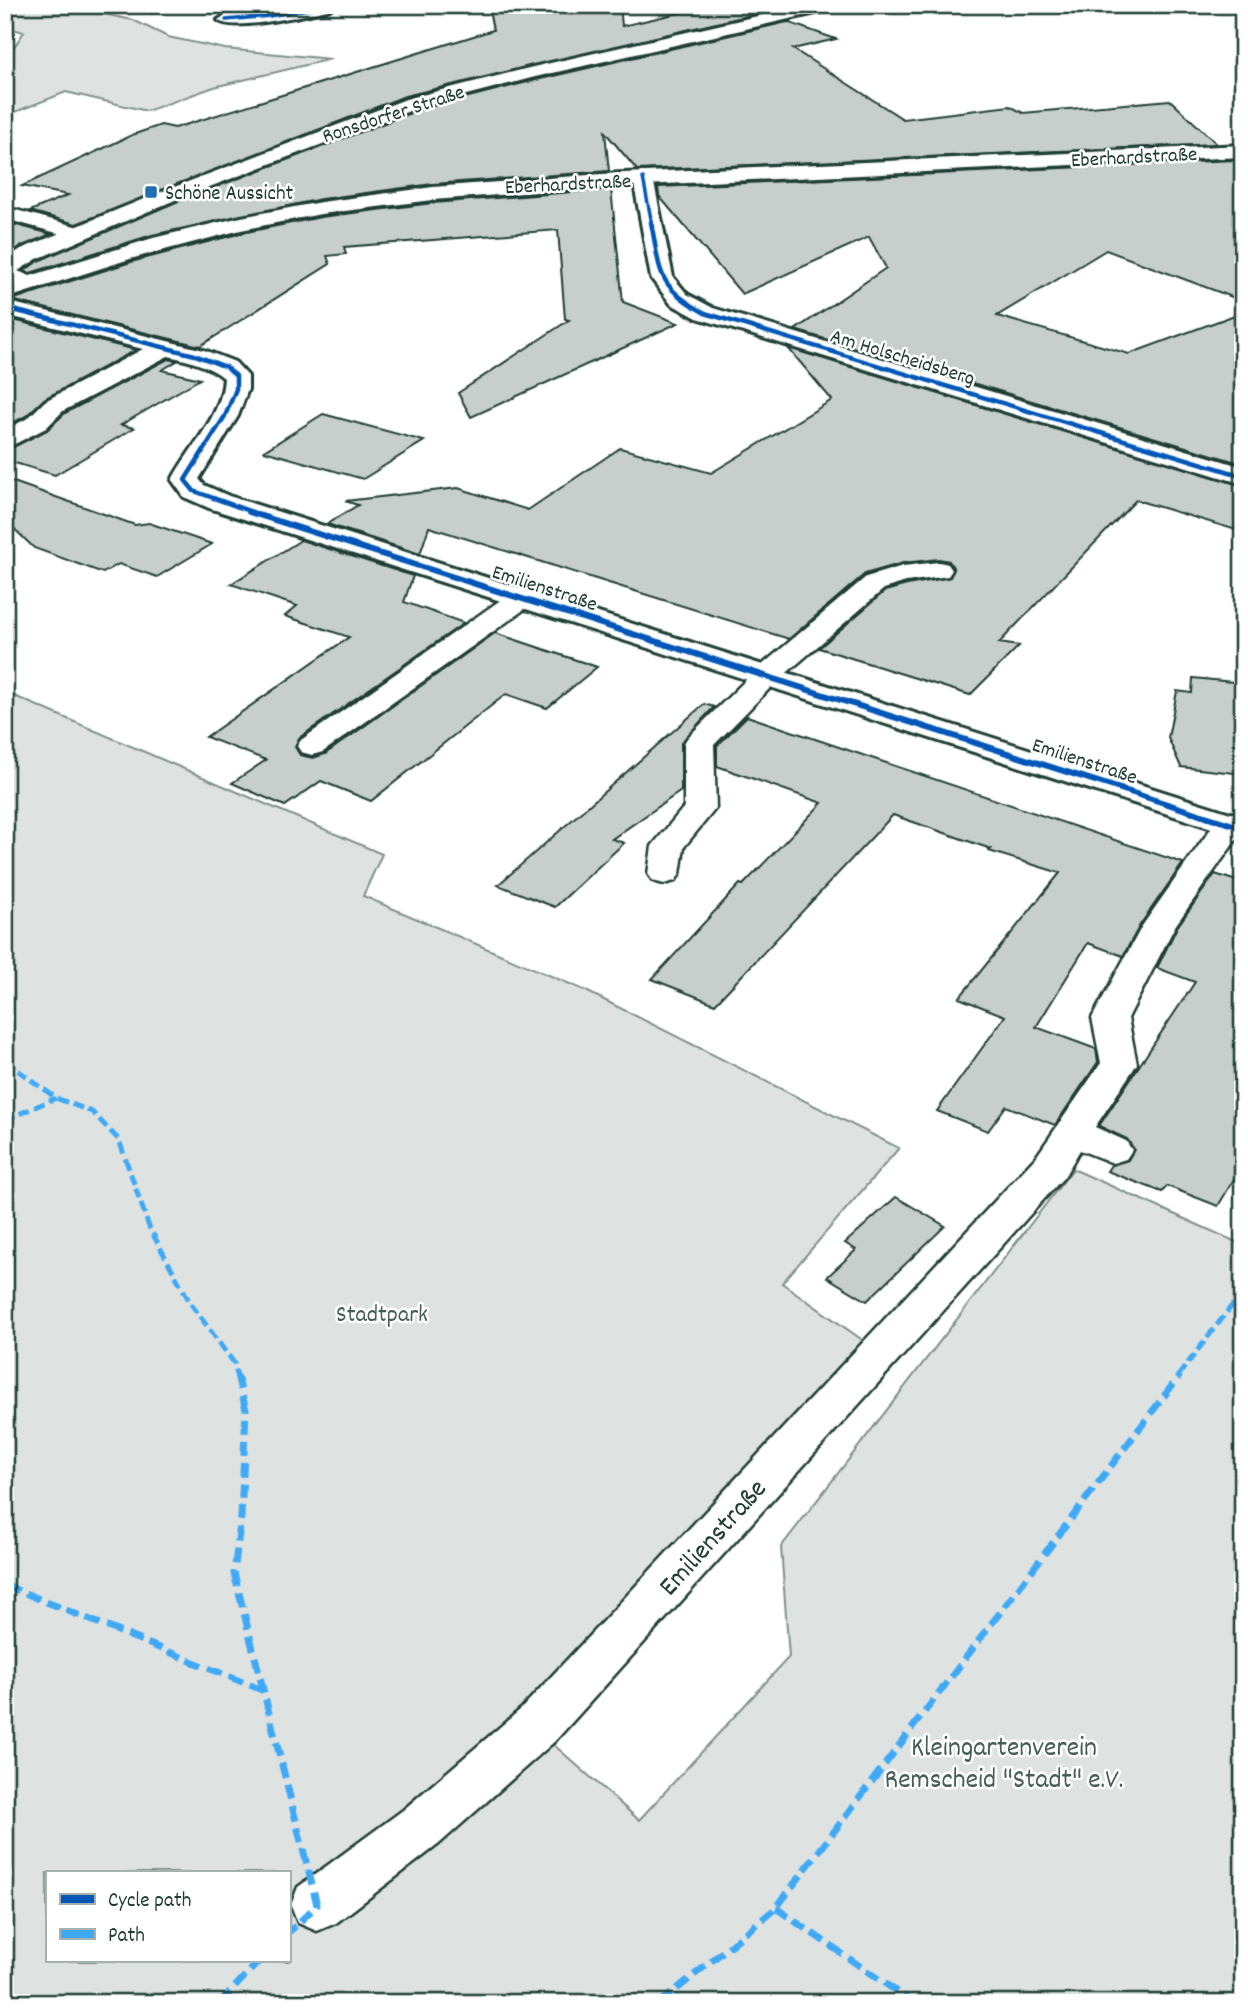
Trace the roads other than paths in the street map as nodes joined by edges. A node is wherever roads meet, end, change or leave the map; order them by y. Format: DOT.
graph roads {
  1 [pos="328,5"];
  2 [pos="829,5"];
  3 [pos="226,20"];
  4 [pos="1243,150"];
  5 [pos="643,178"];
  6 [pos="5,213"];
  7 [pos="79,233"];
  8 [pos="29,284"];
  9 [pos="5,292"];
  10 [pos="5,308"];
  11 [pos="166,347"];
  12 [pos="5,440"];
  13 [pos="1243,476"];
  14 [pos="939,570"];
  15 [pos="522,598"];
  16 [pos="765,677"];
  17 [pos="312,746"];
  18 [pos="1239,824"];
  19 [pos="664,874"];
  20 [pos="1072,1132"];
  21 [pos="1113,1150"];
  22 [pos="317,1905"];
  1 -- 3 [label="main road"];
  2 -- 7 [label="main road, Ronsdorfer Straße"];
  4 -- 5 [label="main road, Eberhardstraße"];
  5 -- 8 [label="main road, Eberhardstraße"];
  5 -- 13 [label="main road, Am Holscheidsberg"];
  6 -- 7 [label="lane"];
  7 -- 8 [label="main road, Ronsdorfer Straße"];
  8 -- 9 [label="main road, Eberhardstraße"];
  10 -- 11 [label="main road, Emilienstraße"];
  11 -- 12 [label="main road"];
  11 -- 15 [label="main road, Emilienstraße"];
  14 -- 16 [label="lane"];
  15 -- 16 [label="main road, Emilienstraße"];
  15 -- 17 [label="lane, Emilienstraße"];
  16 -- 18 [label="main road, Emilienstraße"];
  16 -- 19 [label="lane"];
  18 -- 20 [label="lane, Emilienstraße"];
  20 -- 21 [label="lane"];
  20 -- 22 [label="lane, Emilienstraße"];
}
